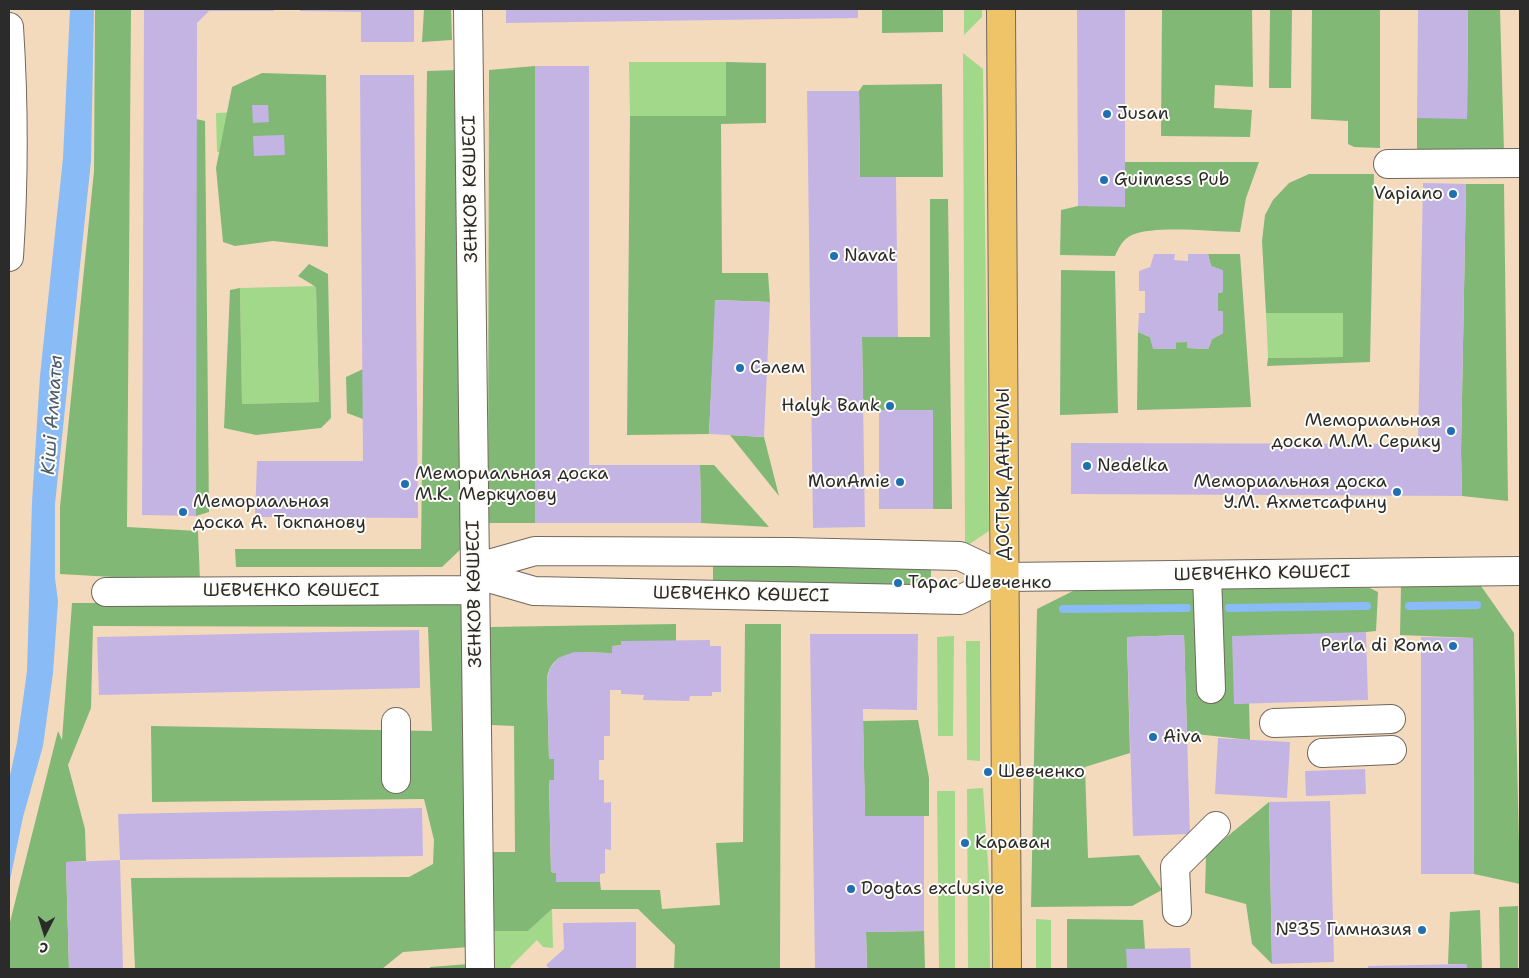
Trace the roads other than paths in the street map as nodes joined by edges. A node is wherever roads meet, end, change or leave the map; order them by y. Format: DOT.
graph roads {
  1 [pos="468,9"];
  2 [pos="1001,9"];
  3 [pos="9,27"];
  4 [pos="1520,163"];
  5 [pos="1388,164"];
  6 [pos="9,257"];
  7 [pos="1520,572"];
  8 [pos="1206,575"];
  9 [pos="475,577"];
  10 [pos="1004,577"];
  11 [pos="106,592"];
  12 [pos="1211,689"];
  13 [pos="1391,719"];
  14 [pos="396,722"];
  15 [pos="1274,723"];
  16 [pos="1392,750"];
  17 [pos="1322,753"];
  18 [pos="396,779"];
  19 [pos="1216,826"];
  20 [pos="1177,912"];
  21 [pos="480,969"];
  22 [pos="1007,969"];
  1 -- 9 [label="street, ЗЕНКОВ КӨШЕСІ"];
  2 -- 10 [label="main road, ДОСТЫҚ ДАҢҒЫЛЫ"];
  3 -- 6 [label="street"];
  4 -- 5 [label="street"];
  7 -- 8 [label="street, ШЕВЧЕНКО КӨШЕСІ"];
  8 -- 10 [label="street, ШЕВЧЕНКО КӨШЕСІ"];
  8 -- 12 [label="street"];
  9 -- 10 [label="street, ШЕВЧЕНКО КӨШЕСІ"];
  9 -- 10 [label="street, ШЕВЧЕНКО КӨШЕСІ"];
  9 -- 11 [label="street, ШЕВЧЕНКО КӨШЕСІ"];
  9 -- 21 [label="street, ЗЕНКОВ КӨШЕСІ"];
  10 -- 22 [label="main road, ДОСТЫҚ ДАҢҒЫЛЫ"];
  13 -- 15 [label="street"];
  14 -- 18 [label="street"];
  16 -- 17 [label="street"];
  19 -- 20 [label="street"];
}
